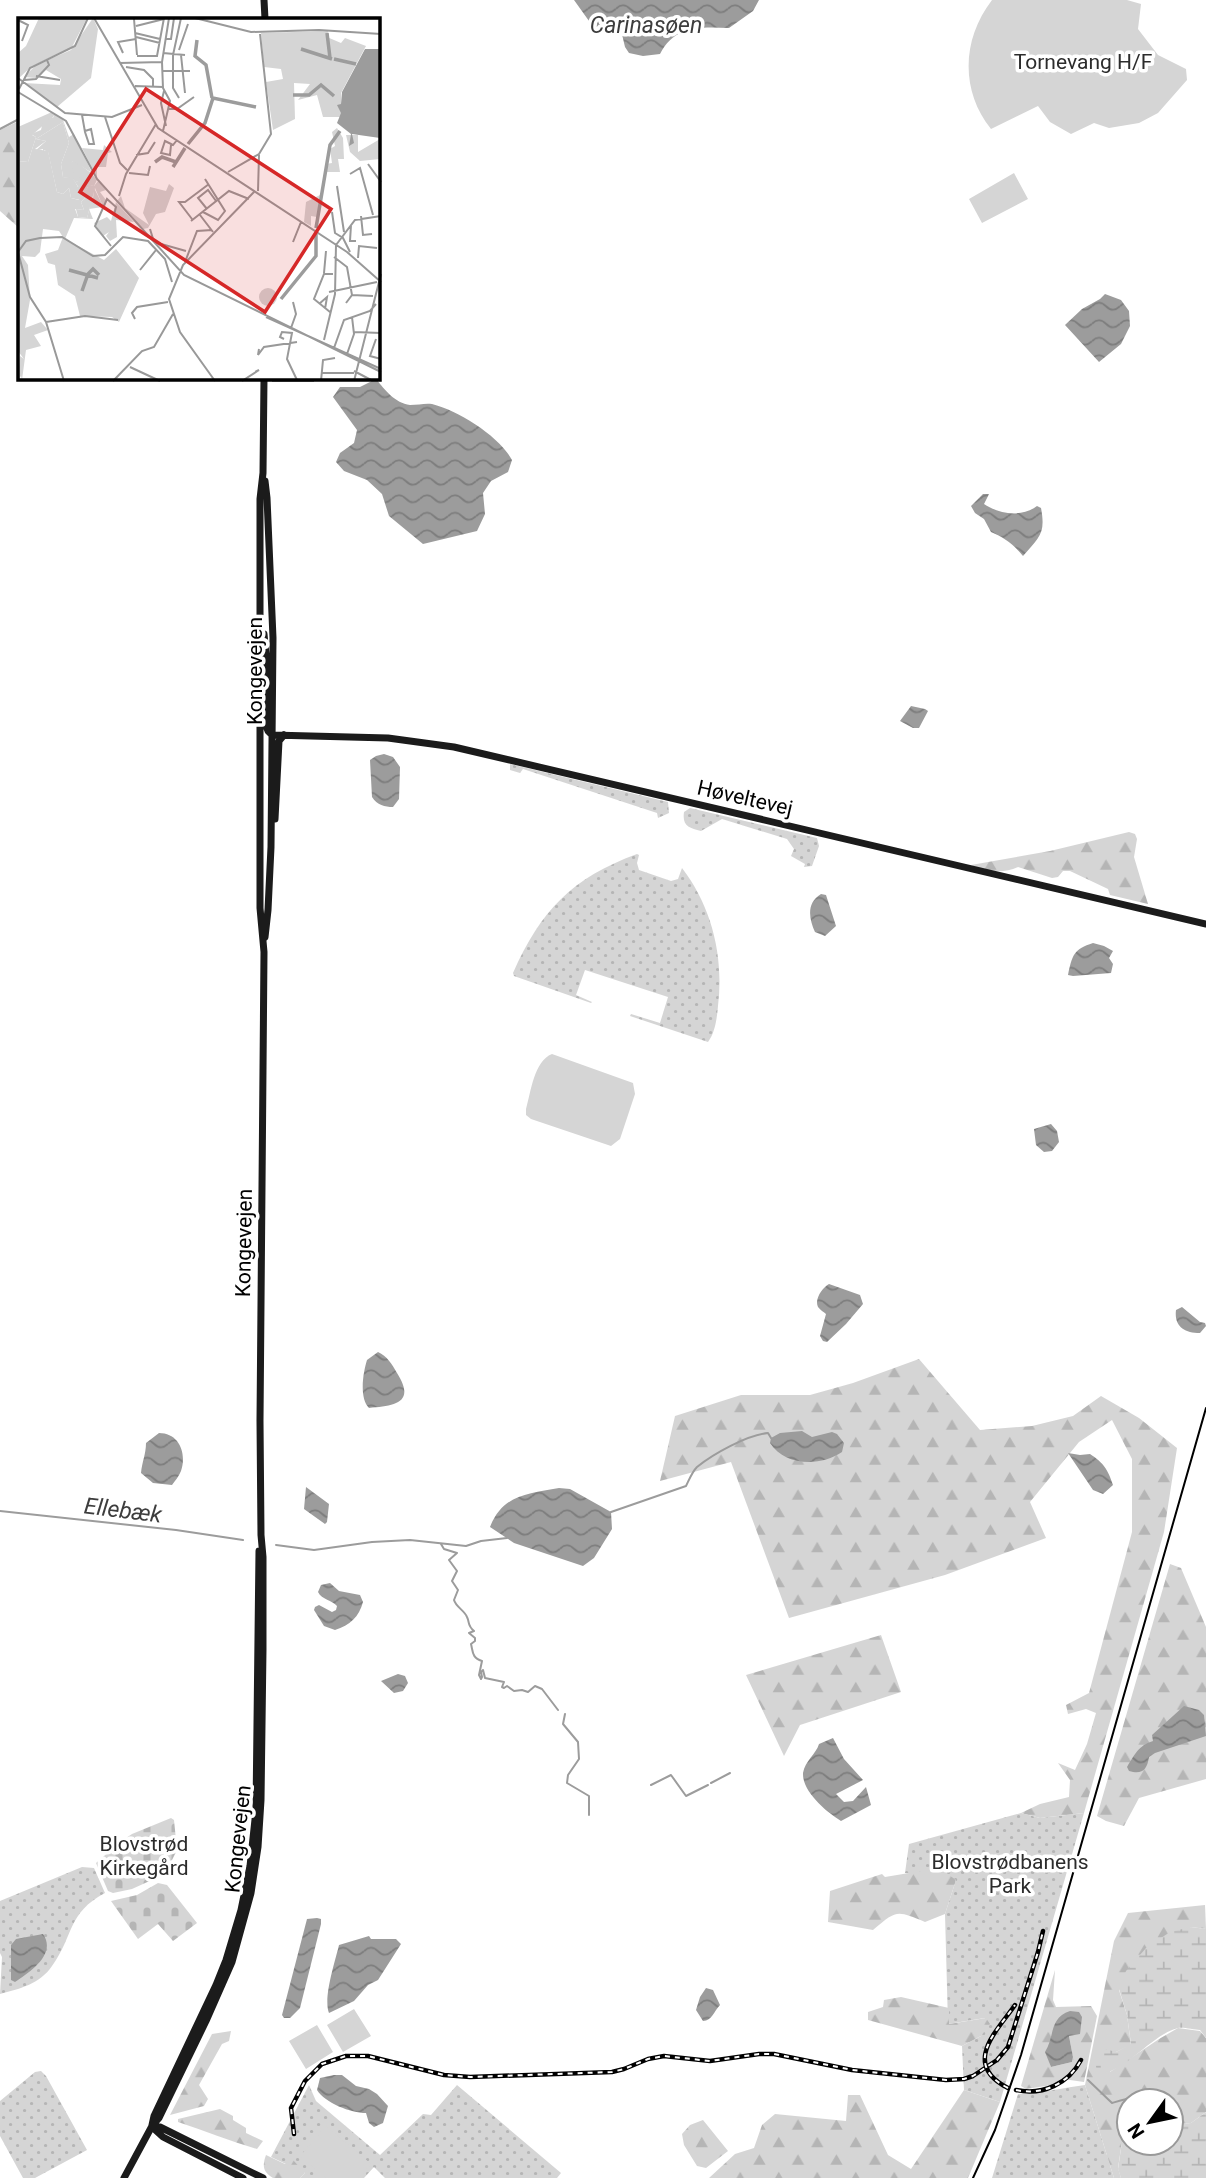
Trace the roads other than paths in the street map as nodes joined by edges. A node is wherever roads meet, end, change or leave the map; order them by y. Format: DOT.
graph roads {
  1 [pos="264,0"];
  2 [pos="265,18"];
  3 [pos="264,380"];
  4 [pos="263,473"];
  5 [pos="260,596"];
  6 [pos="273,706"];
  7 [pos="272,735"];
  8 [pos="284,735"];
  9 [pos="261,762"];
  10 [pos="271,847"];
  11 [pos="1206,924"];
  12 [pos="264,952"];
  13 [pos="152,2126"];
  14 [pos="247,2176"];
  15 [pos="124,2178"];
  16 [pos="263,2178"];
  1 -- 2 [label="main road"];
  3 -- 4 [label="main road, Kongevejen"];
  4 -- 5 [label="main road, Kongevejen"];
  4 -- 6 [label="main road, Kongevejen"];
  5 -- 7 [label="main road"];
  5 -- 9 [label="main road, Kongevejen"];
  6 -- 7 [label="main road, Kongevejen"];
  6 -- 8 [label="main road"];
  7 -- 8 [label="main road, Høveltevej"];
  7 -- 9 [label="main road"];
  7 -- 10 [label="main road, Kongevejen"];
  8 -- 10 [label="main road"];
  8 -- 11 [label="main road, Høveltevej"];
  9 -- 12 [label="main road, Kongevejen"];
  10 -- 12 [label="main road, Kongevejen"];
  12 -- 13 [label="main road, Kongevejen"];
  13 -- 14 [label="main road"];
  13 -- 15 [label="main road, Kongevejen"];
  14 -- 16 [label="main road"];
}
